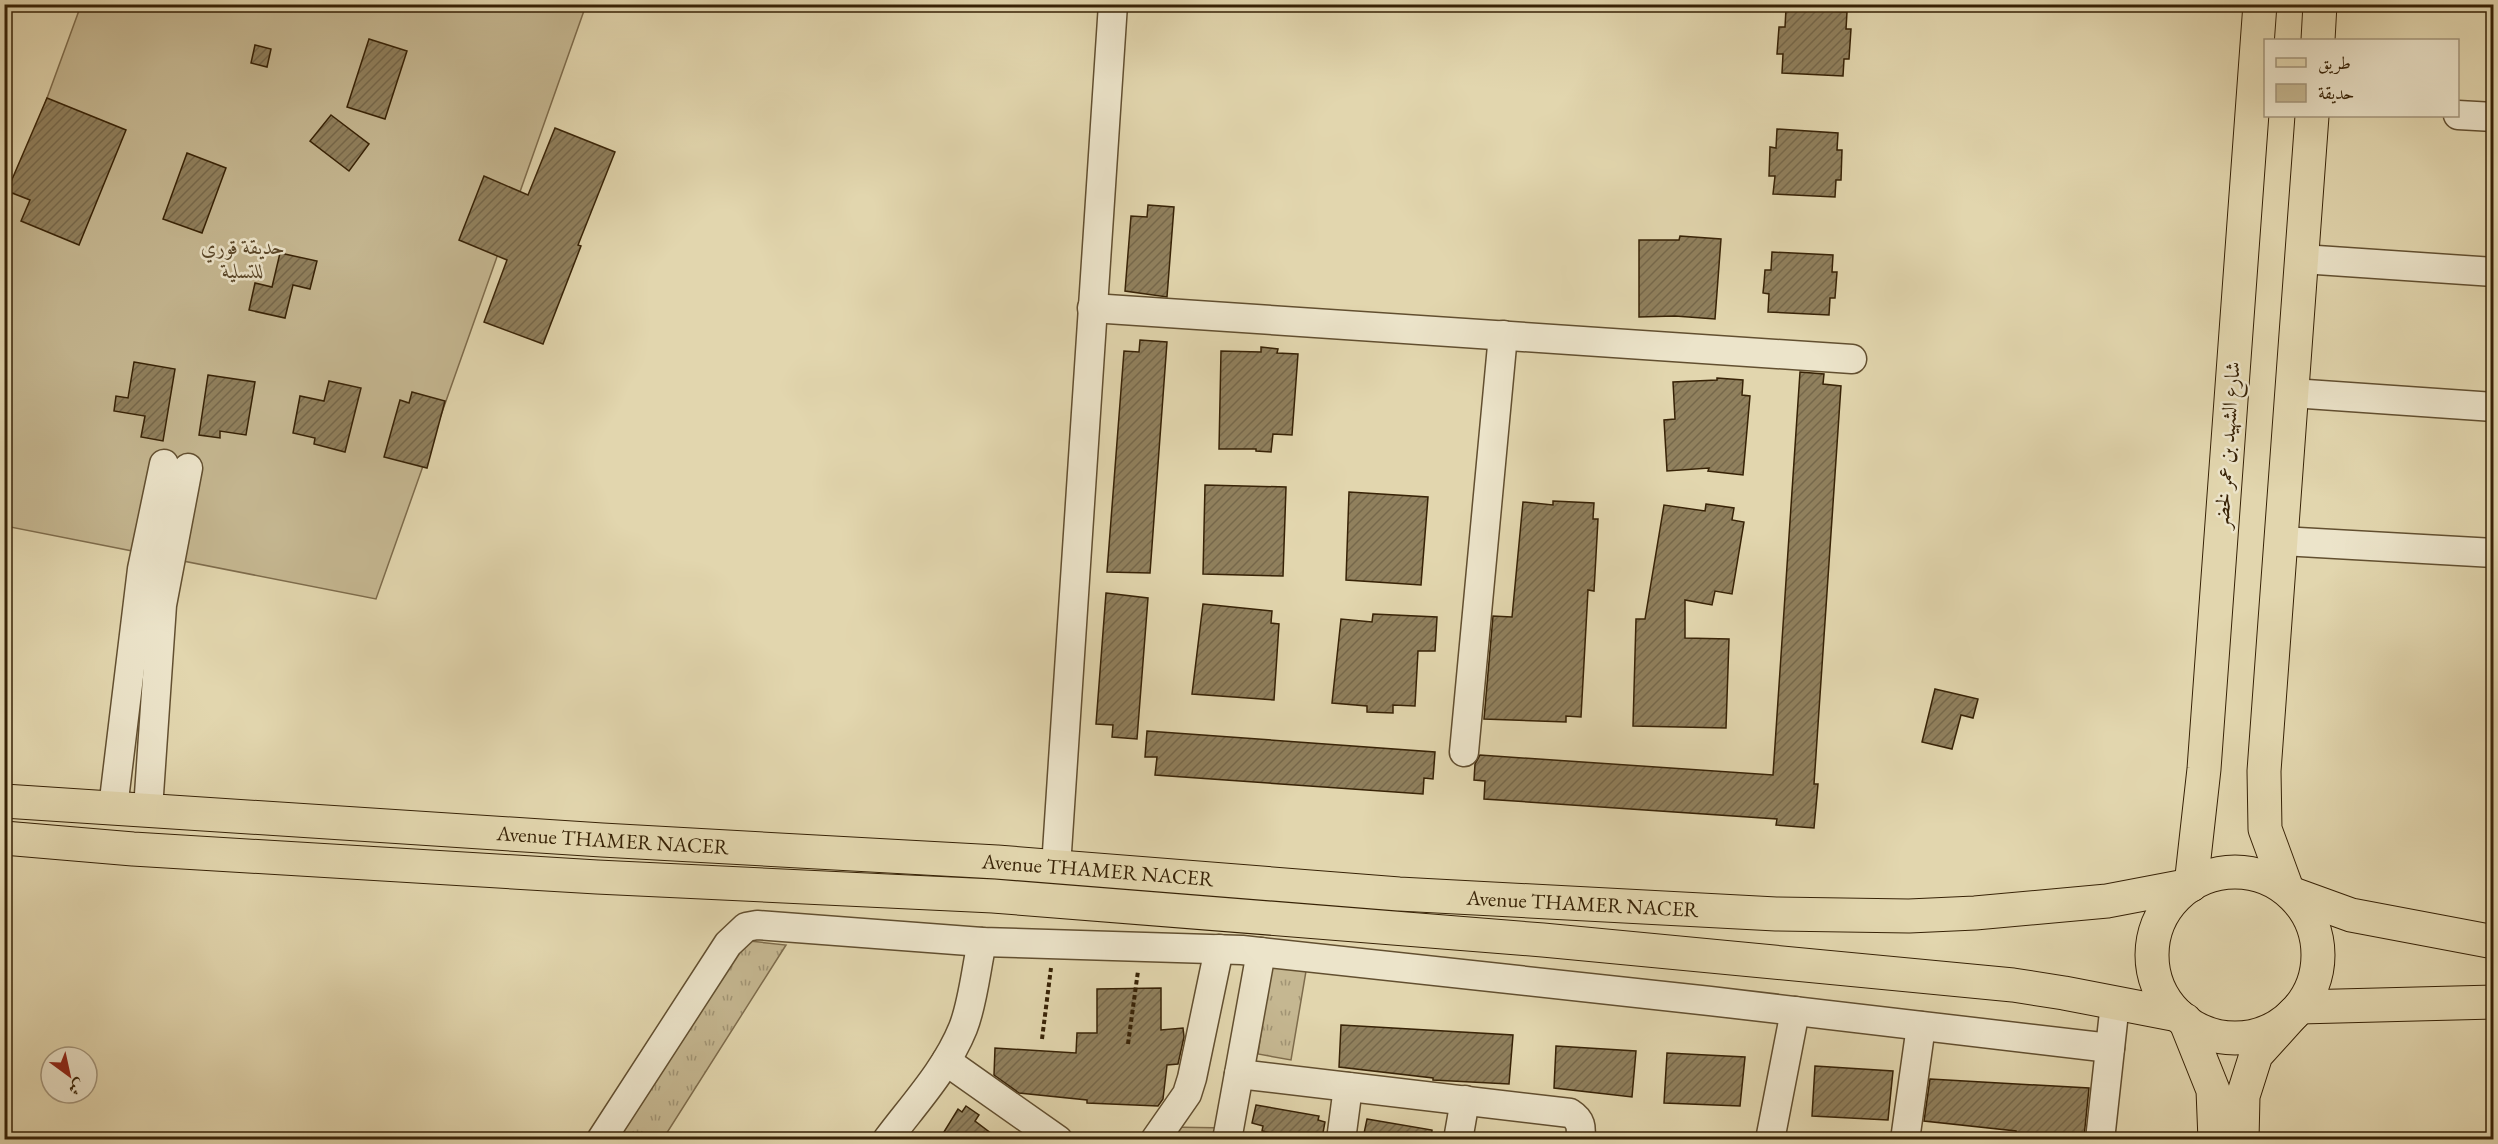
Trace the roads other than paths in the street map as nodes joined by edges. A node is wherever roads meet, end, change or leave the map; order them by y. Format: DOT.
graph roads {
  1 [pos="1113,4"];
  2 [pos="2260,4"];
  3 [pos="2320,4"];
  4 [pos="2318,39"];
  5 [pos="2459,115"];
  6 [pos="2312,117"];
  7 [pos="2493,117"];
  8 [pos="2302,259"];
  9 [pos="2493,272"];
  10 [pos="1092,308"];
  11 [pos="1503,336"];
  12 [pos="1852,359"];
  13 [pos="2292,393"];
  14 [pos="2493,407"];
  15 [pos="2281,542"];
  16 [pos="2493,553"];
  17 [pos="1464,752"];
  18 [pos="4,801"];
  19 [pos="112,808"];
  20 [pos="148,809"];
  21 [pos="4,838"];
  22 [pos="1056,867"];
  23 [pos="2190,885"];
  24 [pos="2290,892"];
  25 [pos="982,942"];
  26 [pos="2493,942"];
  27 [pos="1219,949"];
  28 [pos="1261,952"];
  29 [pos="2493,1002"];
  30 [pos="2115,1003"];
  31 [pos="2297,1010"];
  32 [pos="1795,1011"];
  33 [pos="2181,1018"];
  34 [pos="1921,1026"];
  35 [pos="2110,1048"];
  36 [pos="946,1061"];
  37 [pos="1239,1074"];
  38 [pos="1348,1087"];
  39 [pos="1465,1100"];
  40 [pos="600,1140"];
  41 [pos="887,1140"];
  42 [pos="1058,1140"];
  43 [pos="1155,1140"];
  44 [pos="1227,1140"];
  45 [pos="1341,1140"];
  46 [pos="1458,1140"];
  47 [pos="1580,1140"];
  48 [pos="1770,1140"];
  49 [pos="1905,1140"];
  50 [pos="2100,1140"];
  51 [pos="2215,1140"];
  52 [pos="2242,1140"];
  1 -- 10 [label="street"];
  2 -- 23 [label="main road, شارع الشهيد بن عمر لخضر"];
  3 -- 4 [label="main road"];
  5 -- 7 [label="street"];
  6 -- 8 [label="main road"];
  8 -- 9 [label="street"];
  8 -- 13 [label="main road"];
  10 -- 11 [label="street"];
  10 -- 22 [label="street"];
  11 -- 12 [label="street"];
  11 -- 17 [label="street"];
  13 -- 14 [label="street"];
  13 -- 15 [label="main road"];
  15 -- 16 [label="street"];
  15 -- 24 [label="main road"];
  18 -- 19 [label="main road, Avenue THAMER NACER"];
  19 -- 20 [label="main road, Avenue THAMER NACER"];
  19 -- 20 [label="street"];
  20 -- 22 [label="main road, Avenue THAMER NACER"];
  21 -- 30 [label="main road, Avenue THAMER NACER"];
  22 -- 23 [label="main road, Avenue THAMER NACER"];
  23 -- 24 [label="main road"];
  23 -- 33 [label="main road"];
  24 -- 26 [label="main road"];
  24 -- 31 [label="main road"];
  25 -- 27 [label="street"];
  25 -- 36 [label="street"];
  25 -- 40 [label="street"];
  27 -- 28 [label="street"];
  27 -- 43 [label="street"];
  28 -- 32 [label="street"];
  28 -- 37 [label="street"];
  29 -- 31 [label="main road"];
  30 -- 33 [label="main road, Avenue THAMER NACER"];
  30 -- 35 [label="street"];
  31 -- 33 [label="main road"];
  31 -- 52 [label="main road"];
  32 -- 34 [label="street"];
  32 -- 48 [label="street"];
  33 -- 51 [label="main road"];
  34 -- 35 [label="street"];
  34 -- 49 [label="street"];
  35 -- 50 [label="street"];
  36 -- 41 [label="street"];
  36 -- 42 [label="street"];
  37 -- 38 [label="street"];
  37 -- 44 [label="street"];
  38 -- 39 [label="street"];
  38 -- 45 [label="street"];
  39 -- 46 [label="street"];
  39 -- 47 [label="street"];
}
